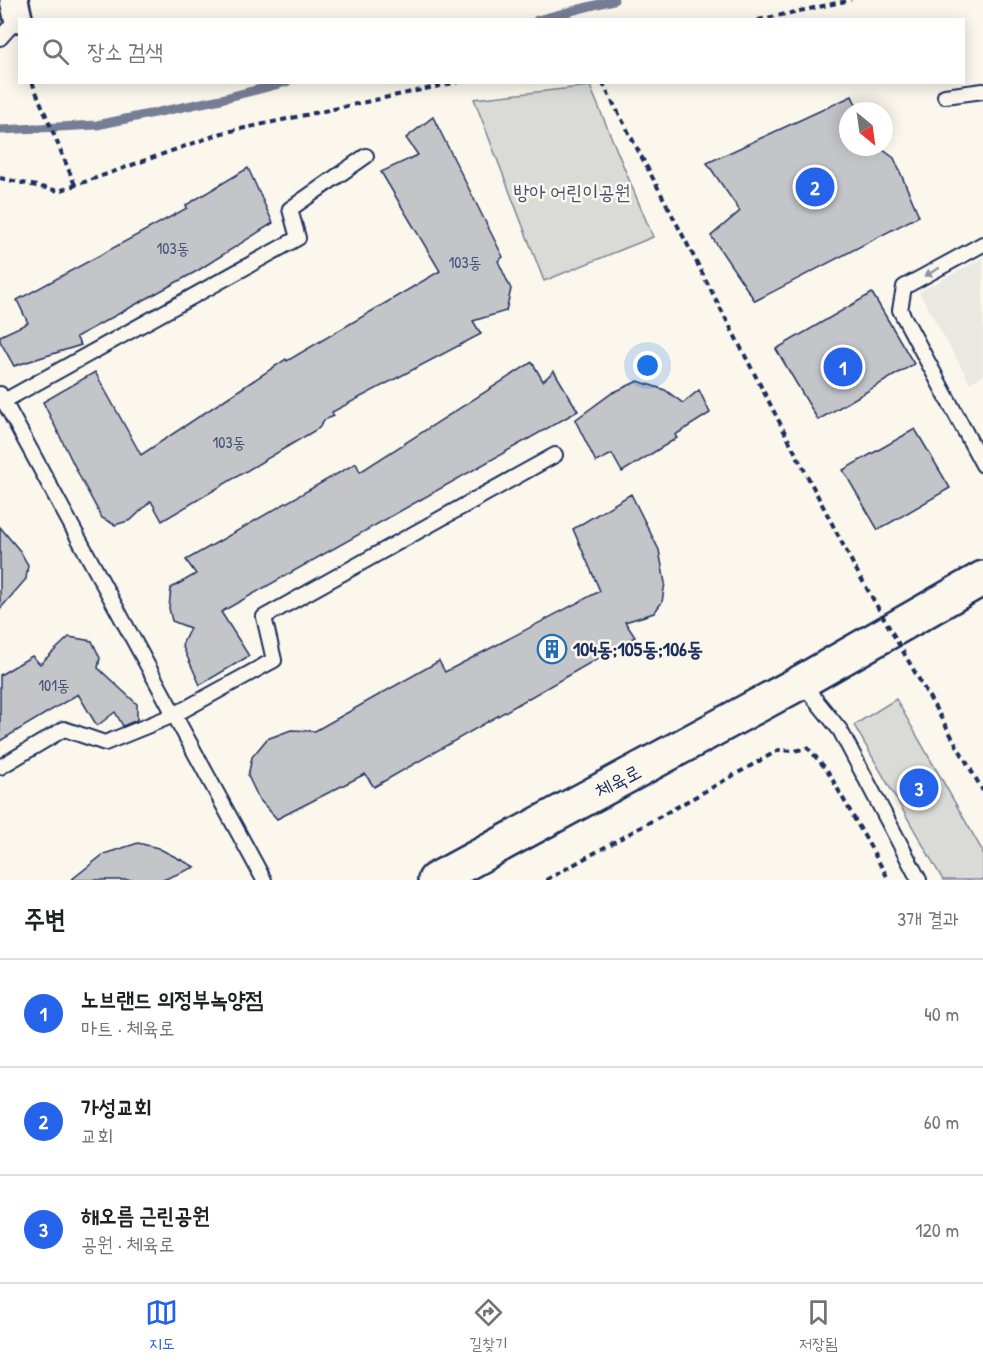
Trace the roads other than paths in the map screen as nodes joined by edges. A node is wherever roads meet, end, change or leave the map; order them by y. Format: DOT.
graph roads {
  1 [pos="983,91"];
  2 [pos="945,96"];
  3 [pos="366,156"];
  4 [pos="983,244"];
  5 [pos="2,398"];
  6 [pos="555,455"];
  7 [pos="983,465"];
  8 [pos="983,578"];
  9 [pos="801,682"];
  10 [pos="174,715"];
  11 [pos="0,767"];
  12 [pos="264,880"];
  13 [pos="435,880"];
  14 [pos="919,880"];
  1 -- 2 [label="lane"];
  3 -- 5 [label="lane"];
  4 -- 7 [label="lane, one-way"];
  5 -- 10 [label="lane"];
  6 -- 10 [label="lane"];
  8 -- 9 [label="street, 체육로"];
  9 -- 13 [label="street, 체육로"];
  9 -- 14 [label="lane"];
  10 -- 11 [label="lane"];
  10 -- 12 [label="lane"];
}
